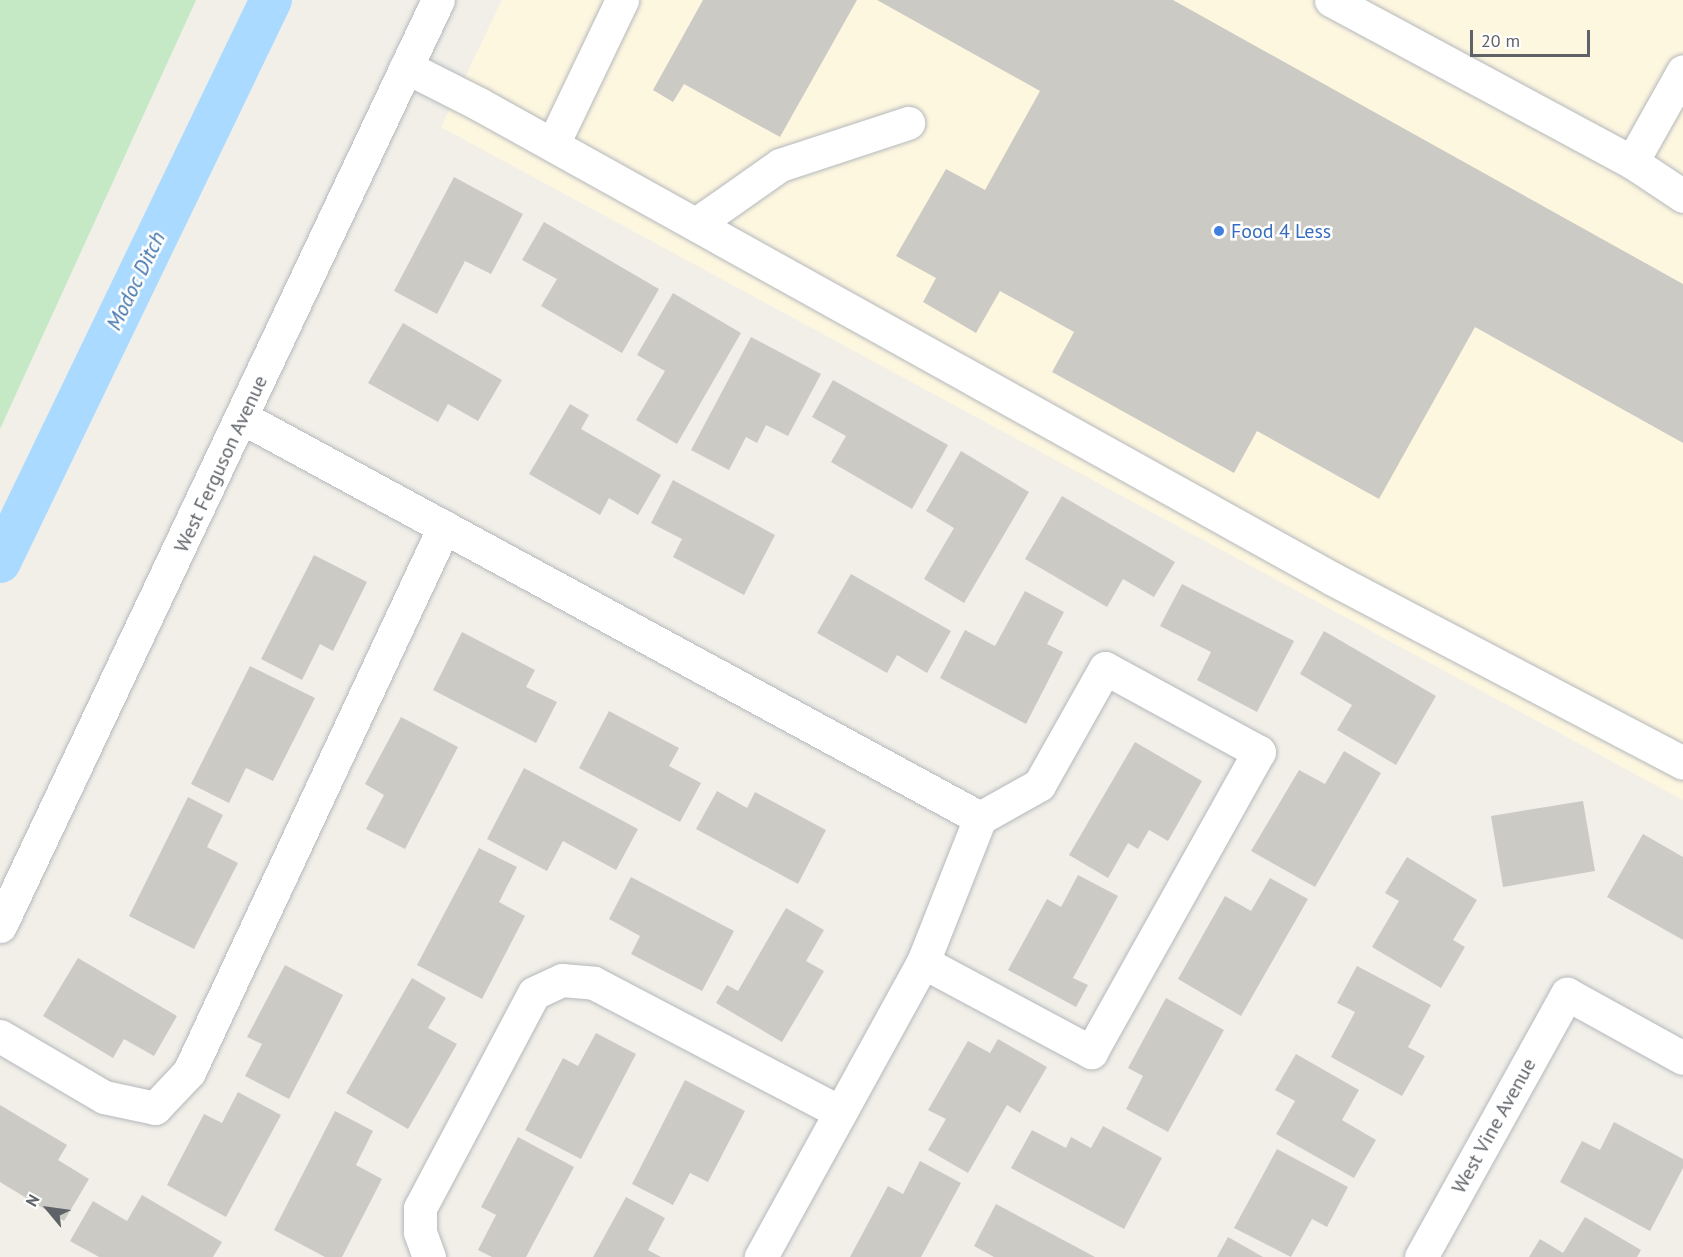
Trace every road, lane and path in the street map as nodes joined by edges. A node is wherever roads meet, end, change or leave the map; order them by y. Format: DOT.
graph roads {
  1 [pos="438,0"];
  2 [pos="622,0"];
  3 [pos="1331,0"];
  4 [pos="406,68"];
  5 [pos="1683,71"];
  6 [pos="908,123"];
  7 [pos="553,144"];
  8 [pos="1632,162"];
  9 [pos="1683,196"];
  10 [pos="696,224"];
  11 [pos="243,418"];
  12 [pos="444,527"];
  13 [pos="1683,763"];
  14 [pos="980,818"];
  15 [pos="0,926"];
  16 [pos="923,962"];
  17 [pos="0,1036"];
  18 [pos="1683,1058"];
  19 [pos="840,1112"];
  20 [pos="429,1257"];
  21 [pos="761,1257"];
  22 [pos="1421,1257"];
  1 -- 4 [label="street, West Ferguson Avenue"];
  2 -- 7 [label="street"];
  3 -- 8 [label="street"];
  4 -- 7 [label="street"];
  4 -- 11 [label="street, West Ferguson Avenue"];
  5 -- 8 [label="street"];
  6 -- 10 [label="street"];
  7 -- 10 [label="street"];
  8 -- 9 [label="street"];
  10 -- 13 [label="street"];
  11 -- 12 [label="street"];
  11 -- 15 [label="street, West Ferguson Avenue"];
  12 -- 14 [label="street"];
  12 -- 17 [label="street"];
  14 -- 16 [label="street"];
  14 -- 16 [label="street"];
  16 -- 19 [label="street"];
  18 -- 22 [label="street, West Vine Avenue"];
  19 -- 20 [label="street"];
  19 -- 21 [label="street"];
}
